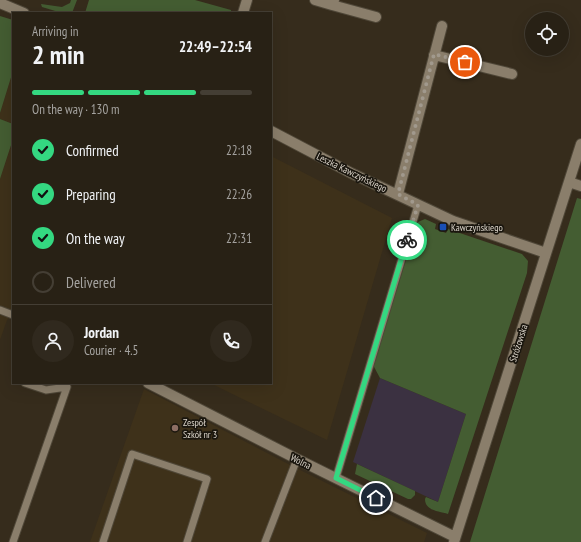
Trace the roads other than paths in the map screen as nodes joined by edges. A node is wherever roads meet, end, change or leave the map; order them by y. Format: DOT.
graph roads {
  1 [pos="247,0"];
  2 [pos="315,0"];
  3 [pos="333,2"];
  4 [pos="0,3"];
  5 [pos="22,12"];
  6 [pos="243,12"];
  7 [pos="376,17"];
  8 [pos="442,26"];
  9 [pos="434,54"];
  10 [pos="512,74"];
  11 [pos="272,132"];
  12 [pos="581,144"];
  13 [pos="569,182"];
  14 [pos="581,186"];
  15 [pos="398,194"];
  16 [pos="418,205"];
  17 [pos="546,253"];
  18 [pos="0,310"];
  19 [pos="12,315"];
  20 [pos="28,384"];
  21 [pos="150,384"];
  22 [pos="68,385"];
  23 [pos="297,459"];
  24 [pos="336,478"];
  25 [pos="455,539"];
  26 [pos="13,542"];
  27 [pos="103,542"];
  28 [pos="187,542"];
  29 [pos="265,542"];
  1 -- 6 [label="street"];
  2 -- 3 [label="street"];
  3 -- 7 [label="street"];
  4 -- 5 [label="street"];
  8 -- 9 [label="street"];
  9 -- 10 [label="street"];
  9 -- 15 [label="street"];
  11 -- 15 [label="street, Leszka Kawczyńskiego"];
  12 -- 13 [label="street, Stróżowska"];
  13 -- 14 [label="street"];
  13 -- 17 [label="street, Stróżowska"];
  15 -- 16 [label="street, Leszka Kawczyńskiego"];
  16 -- 17 [label="street, Leszka Kawczyńskiego"];
  16 -- 24 [label="lane"];
  17 -- 25 [label="street, Stróżowska"];
  18 -- 19 [label="lane"];
  20 -- 22 [label="lane"];
  21 -- 23 [label="street, Wolna"];
  22 -- 26 [label="lane"];
  23 -- 24 [label="street, Wolna"];
  23 -- 29 [label="lane"];
  24 -- 25 [label="street, Wolna"];
  27 -- 28 [label="lane"];
}
